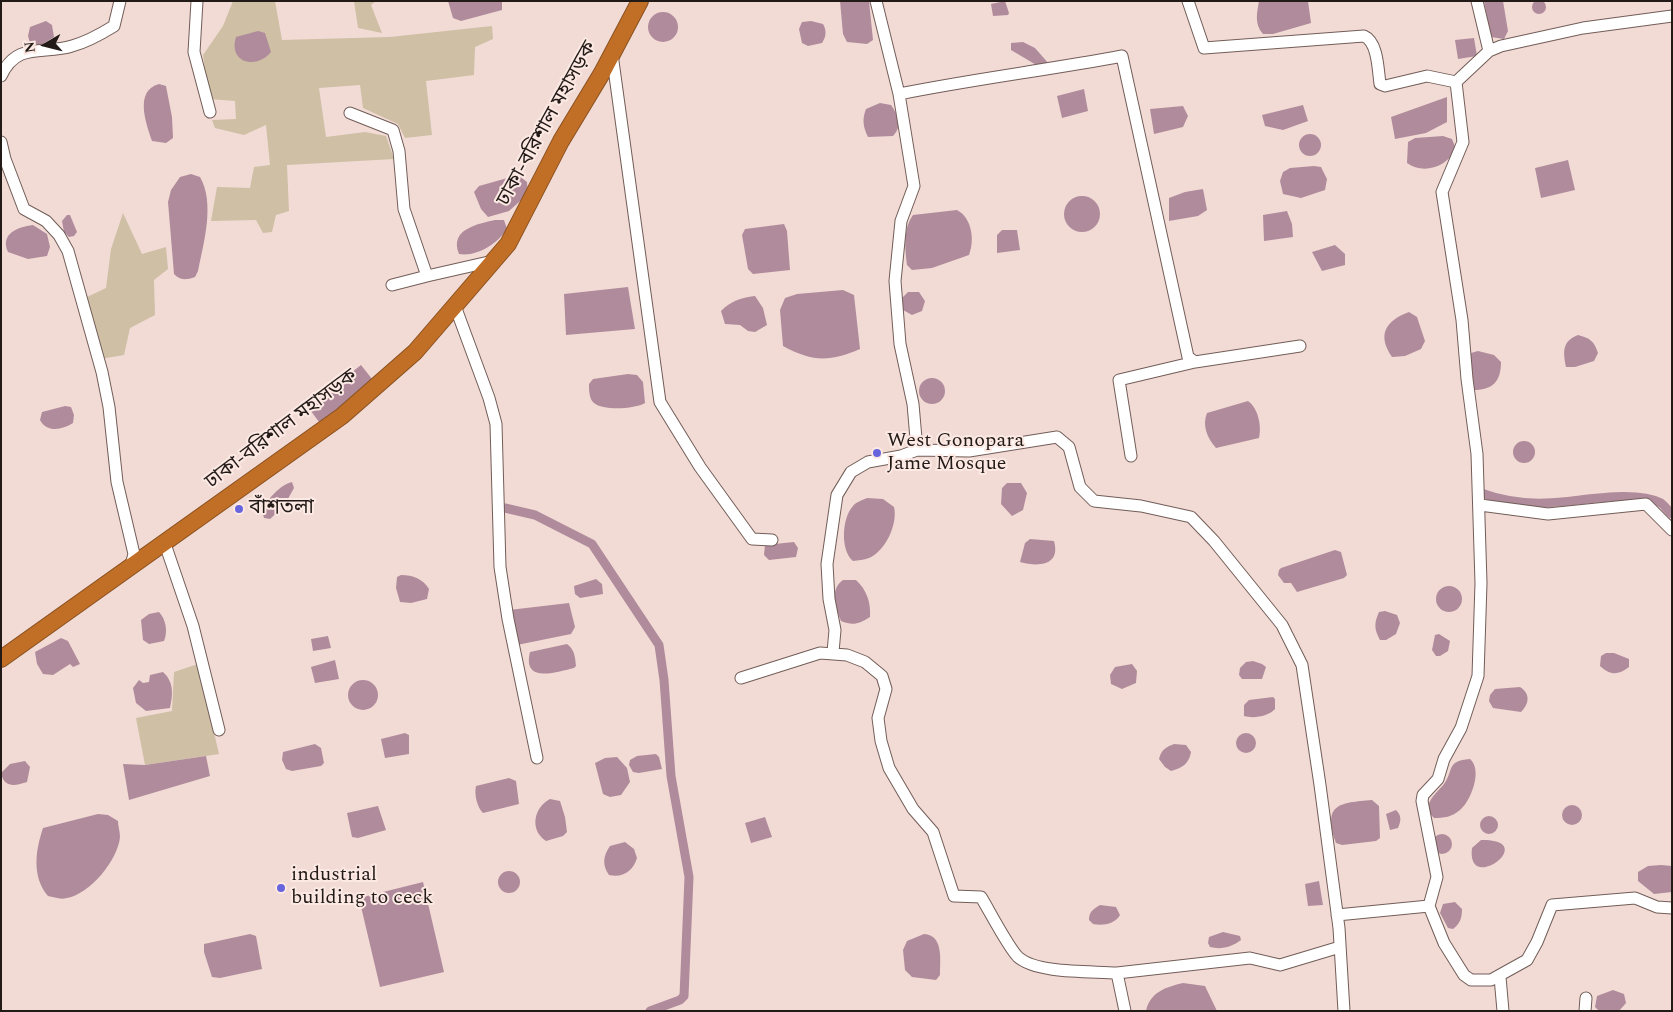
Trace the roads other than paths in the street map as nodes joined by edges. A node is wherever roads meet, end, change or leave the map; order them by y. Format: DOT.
graph roads {
  1 [pos="120,1"];
  2 [pos="197,1"];
  3 [pos="640,1"];
  4 [pos="876,1"];
  5 [pos="1188,1"];
  6 [pos="1477,1"];
  7 [pos="1672,16"];
  8 [pos="1489,50"];
  9 [pos="611,52"];
  10 [pos="1,76"];
  11 [pos="1456,82"];
  12 [pos="899,94"];
  13 [pos="210,112"];
  14 [pos="350,113"];
  15 [pos="1,142"];
  16 [pos="494,259"];
  17 [pos="427,276"];
  18 [pos="392,285"];
  19 [pos="455,306"];
  20 [pos="1300,346"];
  21 [pos="1195,362"];
  22 [pos="917,450"];
  23 [pos="1131,456"];
  24 [pos="1480,505"];
  25 [pos="1672,530"];
  26 [pos="772,540"];
  27 [pos="164,542"];
  28 [pos="131,565"];
  29 [pos="833,652"];
  30 [pos="1,659"];
  31 [pos="741,678"];
  32 [pos="219,730"];
  33 [pos="537,758"];
  34 [pos="1429,906"];
  35 [pos="1672,908"];
  36 [pos="1337,915"];
  37 [pos="1340,947"];
  38 [pos="1117,973"];
  39 [pos="1500,977"];
  40 [pos="1586,998"];
  41 [pos="1125,1011"];
  42 [pos="1344,1011"];
  43 [pos="1503,1011"];
  44 [pos="1585,1011"];
  1 -- 10 [label="street"];
  2 -- 13 [label="street"];
  3 -- 9 [label="highway, ঢাকা-বরিশাল মহাসড়ক"];
  4 -- 12 [label="street"];
  5 -- 11 [label="street"];
  6 -- 8 [label="street"];
  7 -- 8 [label="street"];
  8 -- 11 [label="street"];
  9 -- 16 [label="highway, ঢাকা-বরিশাল মহাসড়ক"];
  9 -- 26 [label="street"];
  11 -- 24 [label="street"];
  12 -- 21 [label="street"];
  12 -- 22 [label="street"];
  14 -- 17 [label="street"];
  15 -- 28 [label="street"];
  16 -- 17 [label="street"];
  16 -- 19 [label="highway, ঢাকা-বরিশাল মহাসড়ক"];
  17 -- 18 [label="street"];
  19 -- 27 [label="highway, ঢাকা-বরিশাল মহাসড়ক"];
  19 -- 33 [label="street"];
  20 -- 21 [label="street"];
  21 -- 23 [label="street"];
  22 -- 29 [label="street"];
  22 -- 36 [label="street"];
  24 -- 25 [label="street"];
  24 -- 34 [label="street"];
  27 -- 28 [label="highway, ঢাকা-বরিশাল মহাসড়ক"];
  27 -- 32 [label="street"];
  28 -- 30 [label="highway, ঢাকা-বরিশাল মহাসড়ক"];
  29 -- 31 [label="street"];
  29 -- 38 [label="street"];
  34 -- 36 [label="street"];
  34 -- 39 [label="street"];
  35 -- 39 [label="street"];
  36 -- 37 [label="street"];
  37 -- 38 [label="street"];
  37 -- 42 [label="street"];
  38 -- 41 [label="street"];
  39 -- 43 [label="street"];
  40 -- 44 [label="street"];
}
